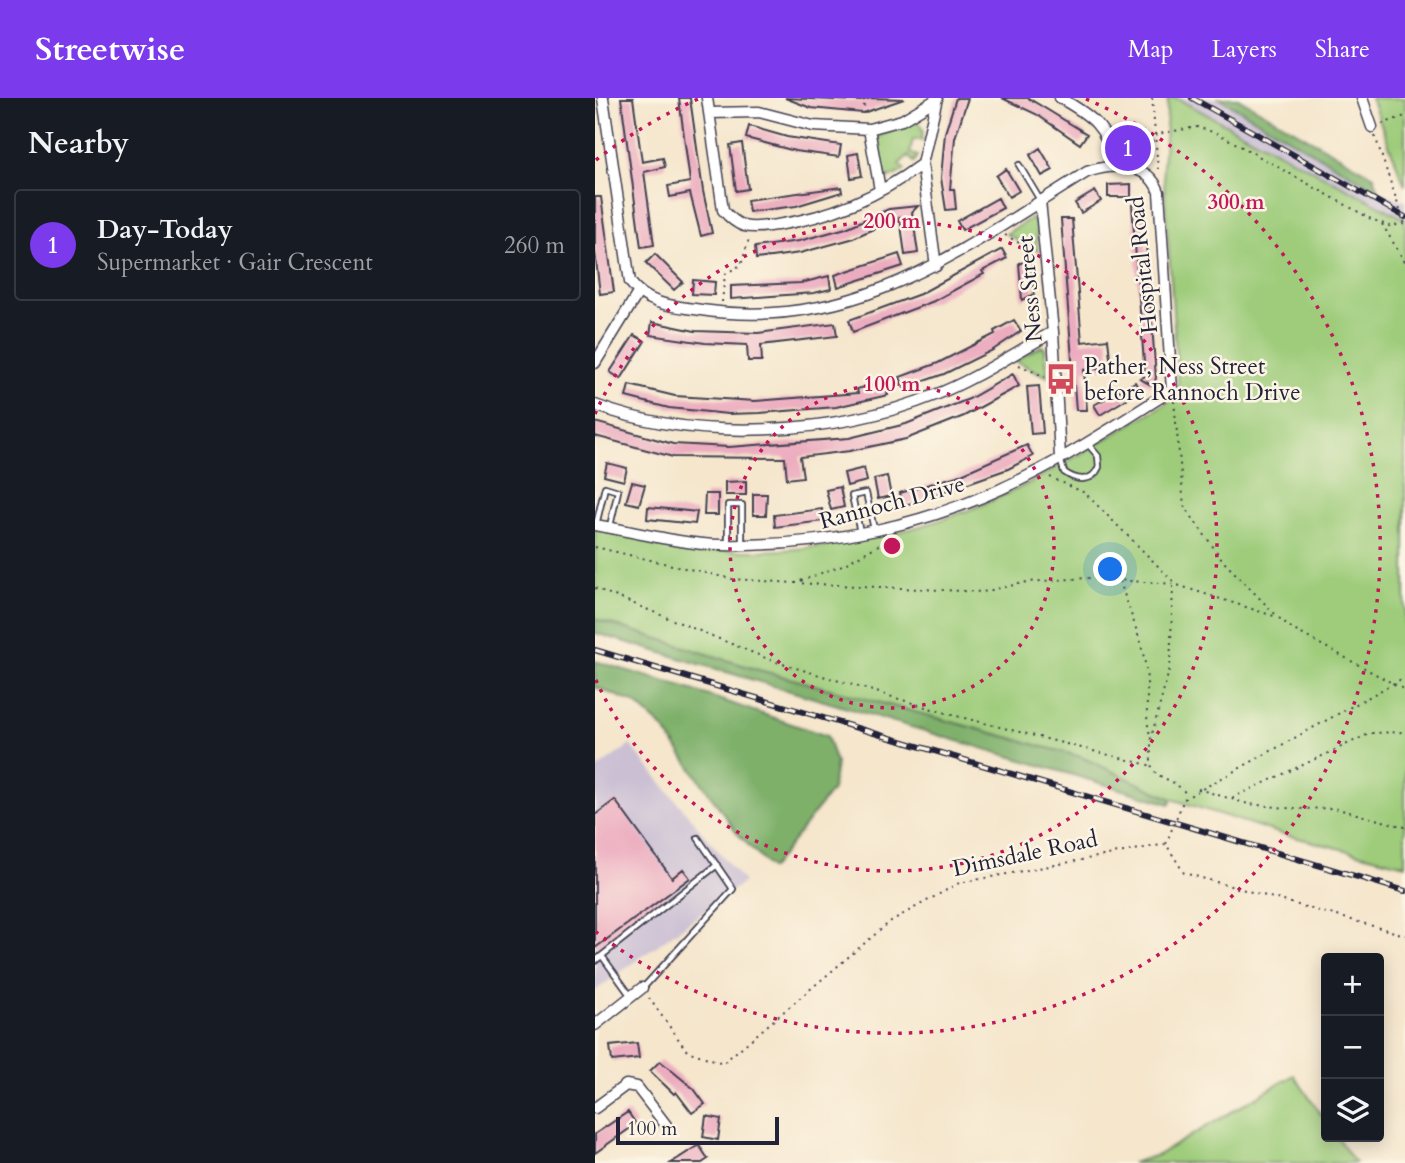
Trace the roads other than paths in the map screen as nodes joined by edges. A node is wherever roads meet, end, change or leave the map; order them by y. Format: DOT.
graph roads {
  1 [pos="603,98"];
  2 [pos="707,98"];
  3 [pos="937,98"];
  4 [pos="1060,98"];
  5 [pos="1362,98"];
  6 [pos="709,113"];
  7 [pos="1372,127"];
  8 [pos="867,129"];
  9 [pos="922,164"];
  10 [pos="1110,164"];
  11 [pos="1019,165"];
  12 [pos="880,190"];
  13 [pos="1040,201"];
  14 [pos="936,266"];
  15 [pos="638,293"];
  16 [pos="1053,332"];
  17 [pos="595,363"];
  18 [pos="1173,390"];
  19 [pos="595,405"];
  20 [pos="1086,442"];
  21 [pos="1060,457"];
  22 [pos="595,525"];
  23 [pos="609,528"];
  24 [pos="874,530"];
  25 [pos="860,533"];
  26 [pos="742,544"];
  27 [pos="729,545"];
  28 [pos="698,838"];
  29 [pos="717,865"];
  30 [pos="602,956"];
  31 [pos="595,961"];
  32 [pos="642,988"];
  33 [pos="631,997"];
  34 [pos="595,1025"];
  35 [pos="595,1108"];
  36 [pos="666,1125"];
  1 -- 15 [label="street"];
  2 -- 6 [label="street"];
  3 -- 8 [label="street"];
  3 -- 9 [label="street"];
  4 -- 10 [label="street"];
  5 -- 7 [label="street"];
  6 -- 8 [label="street"];
  6 -- 12 [label="street"];
  8 -- 12 [label="street"];
  9 -- 12 [label="street"];
  9 -- 14 [label="street"];
  10 -- 13 [label="street"];
  10 -- 18 [label="street, Hospital Road"];
  11 -- 13 [label="lane"];
  13 -- 14 [label="street"];
  13 -- 16 [label="street, Ness Street"];
  14 -- 15 [label="street"];
  15 -- 17 [label="street"];
  16 -- 19 [label="street"];
  16 -- 21 [label="street, Ness Street"];
  18 -- 20 [label="street, Rannoch Drive"];
  20 -- 21 [label="street, Rannoch Drive"];
  20 -- 21 [label="lane"];
  21 -- 24 [label="street, Rannoch Drive"];
  22 -- 23 [label="street, Rannoch Drive"];
  22 -- 23 [label="lane"];
  23 -- 27 [label="street, Rannoch Drive"];
  24 -- 25 [label="street, Rannoch Drive"];
  24 -- 25 [label="lane"];
  25 -- 26 [label="street, Rannoch Drive"];
  26 -- 27 [label="street, Rannoch Drive"];
  26 -- 27 [label="lane"];
  28 -- 29 [label="lane"];
  29 -- 30 [label="lane"];
  29 -- 32 [label="lane"];
  30 -- 31 [label="lane"];
  30 -- 33 [label="lane"];
  32 -- 33 [label="street"];
  33 -- 34 [label="street"];
  35 -- 36 [label="street"];
}
